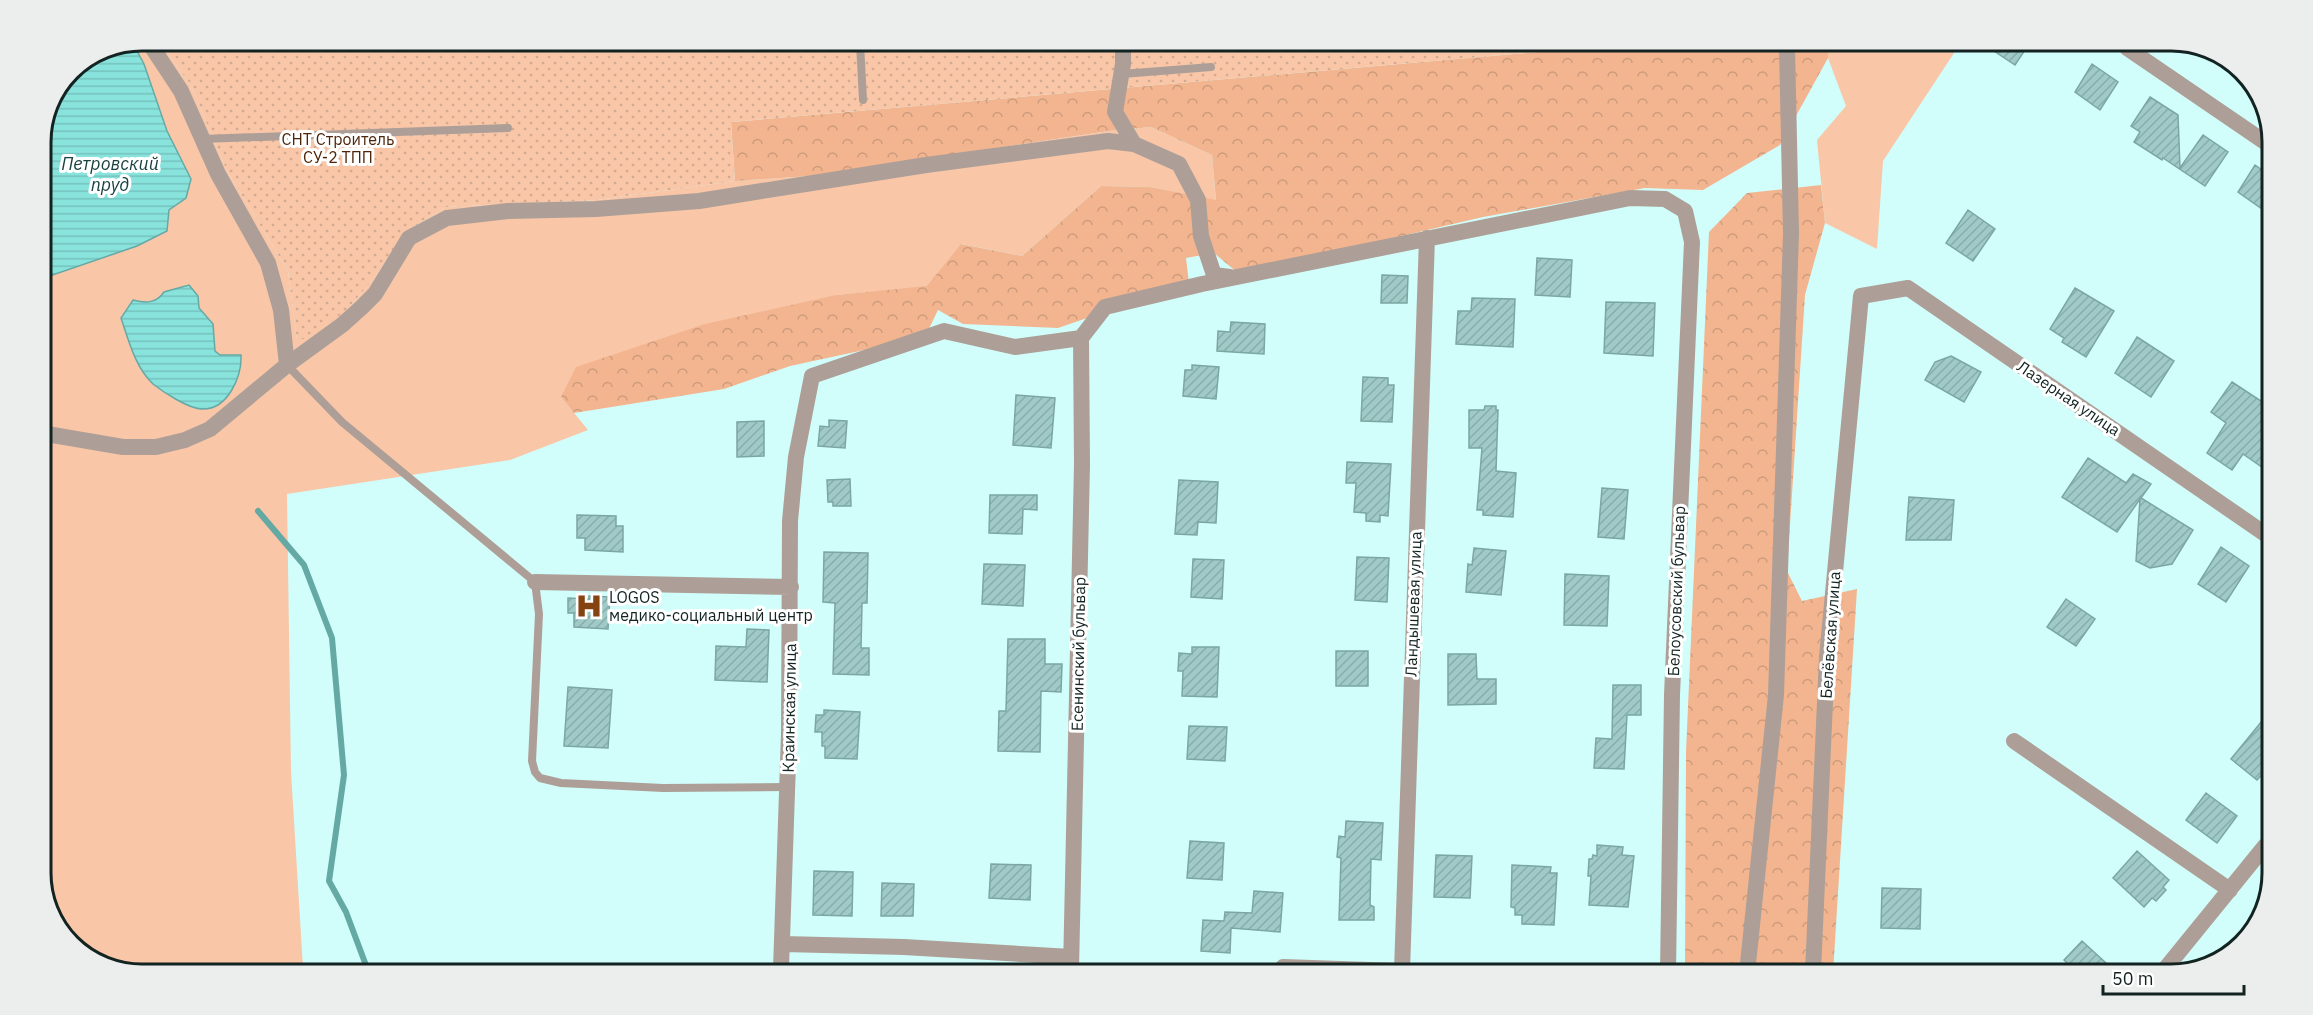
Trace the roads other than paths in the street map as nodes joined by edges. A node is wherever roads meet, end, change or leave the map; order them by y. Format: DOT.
graph roads {
  1 [pos="155,51"];
  2 [pos="860,51"];
  3 [pos="1123,51"];
  4 [pos="1787,51"];
  5 [pos="2131,51"];
  6 [pos="1211,67"];
  7 [pos="1122,74"];
  8 [pos="863,100"];
  9 [pos="508,128"];
  10 [pos="201,139"];
  11 [pos="2262,140"];
  12 [pos="1134,144"];
  13 [pos="1427,238"];
  14 [pos="1237,278"];
  15 [pos="1861,296"];
  16 [pos="1081,338"];
  17 [pos="287,365"];
  18 [pos="51,435"];
  19 [pos="2262,532"];
  20 [pos="535,582"];
  21 [pos="791,587"];
  22 [pos="2014,741"];
  23 [pos="787,786"];
  24 [pos="2262,850"];
  25 [pos="2230,890"];
  26 [pos="783,944"];
  27 [pos="781,964"];
  28 [pos="1071,964"];
  29 [pos="1402,964"];
  30 [pos="1668,964"];
  31 [pos="1748,964"];
  32 [pos="1813,964"];
  33 [pos="2169,964"];
  1 -- 10 [label="street"];
  2 -- 8 [label="lane"];
  3 -- 7 [label="street"];
  4 -- 31 [label="street"];
  5 -- 11 [label="street"];
  6 -- 7 [label="lane"];
  7 -- 12 [label="street"];
  9 -- 10 [label="lane"];
  10 -- 17 [label="street"];
  12 -- 14 [label="street"];
  12 -- 17 [label="street"];
  13 -- 14 [label="street"];
  13 -- 29 [label="street, Ландышевая улица"];
  13 -- 30 [label="street, Белоусовский бульвар"];
  14 -- 16 [label="street"];
  15 -- 19 [label="street, Лазерная улица"];
  15 -- 32 [label="street, Белёвская улица"];
  16 -- 21 [label="street, Краинская улица"];
  16 -- 28 [label="street, Есенинский бульвар"];
  17 -- 18 [label="street"];
  17 -- 20 [label="lane"];
  20 -- 21 [label="street"];
  20 -- 23 [label="lane"];
  21 -- 23 [label="street, Краинская улица"];
  22 -- 25 [label="street"];
  23 -- 26 [label="street, Краинская улица"];
  24 -- 25 [label="street"];
  25 -- 33 [label="street"];
  26 -- 27 [label="street, Краинская улица"];
  26 -- 28 [label="street"];
}
